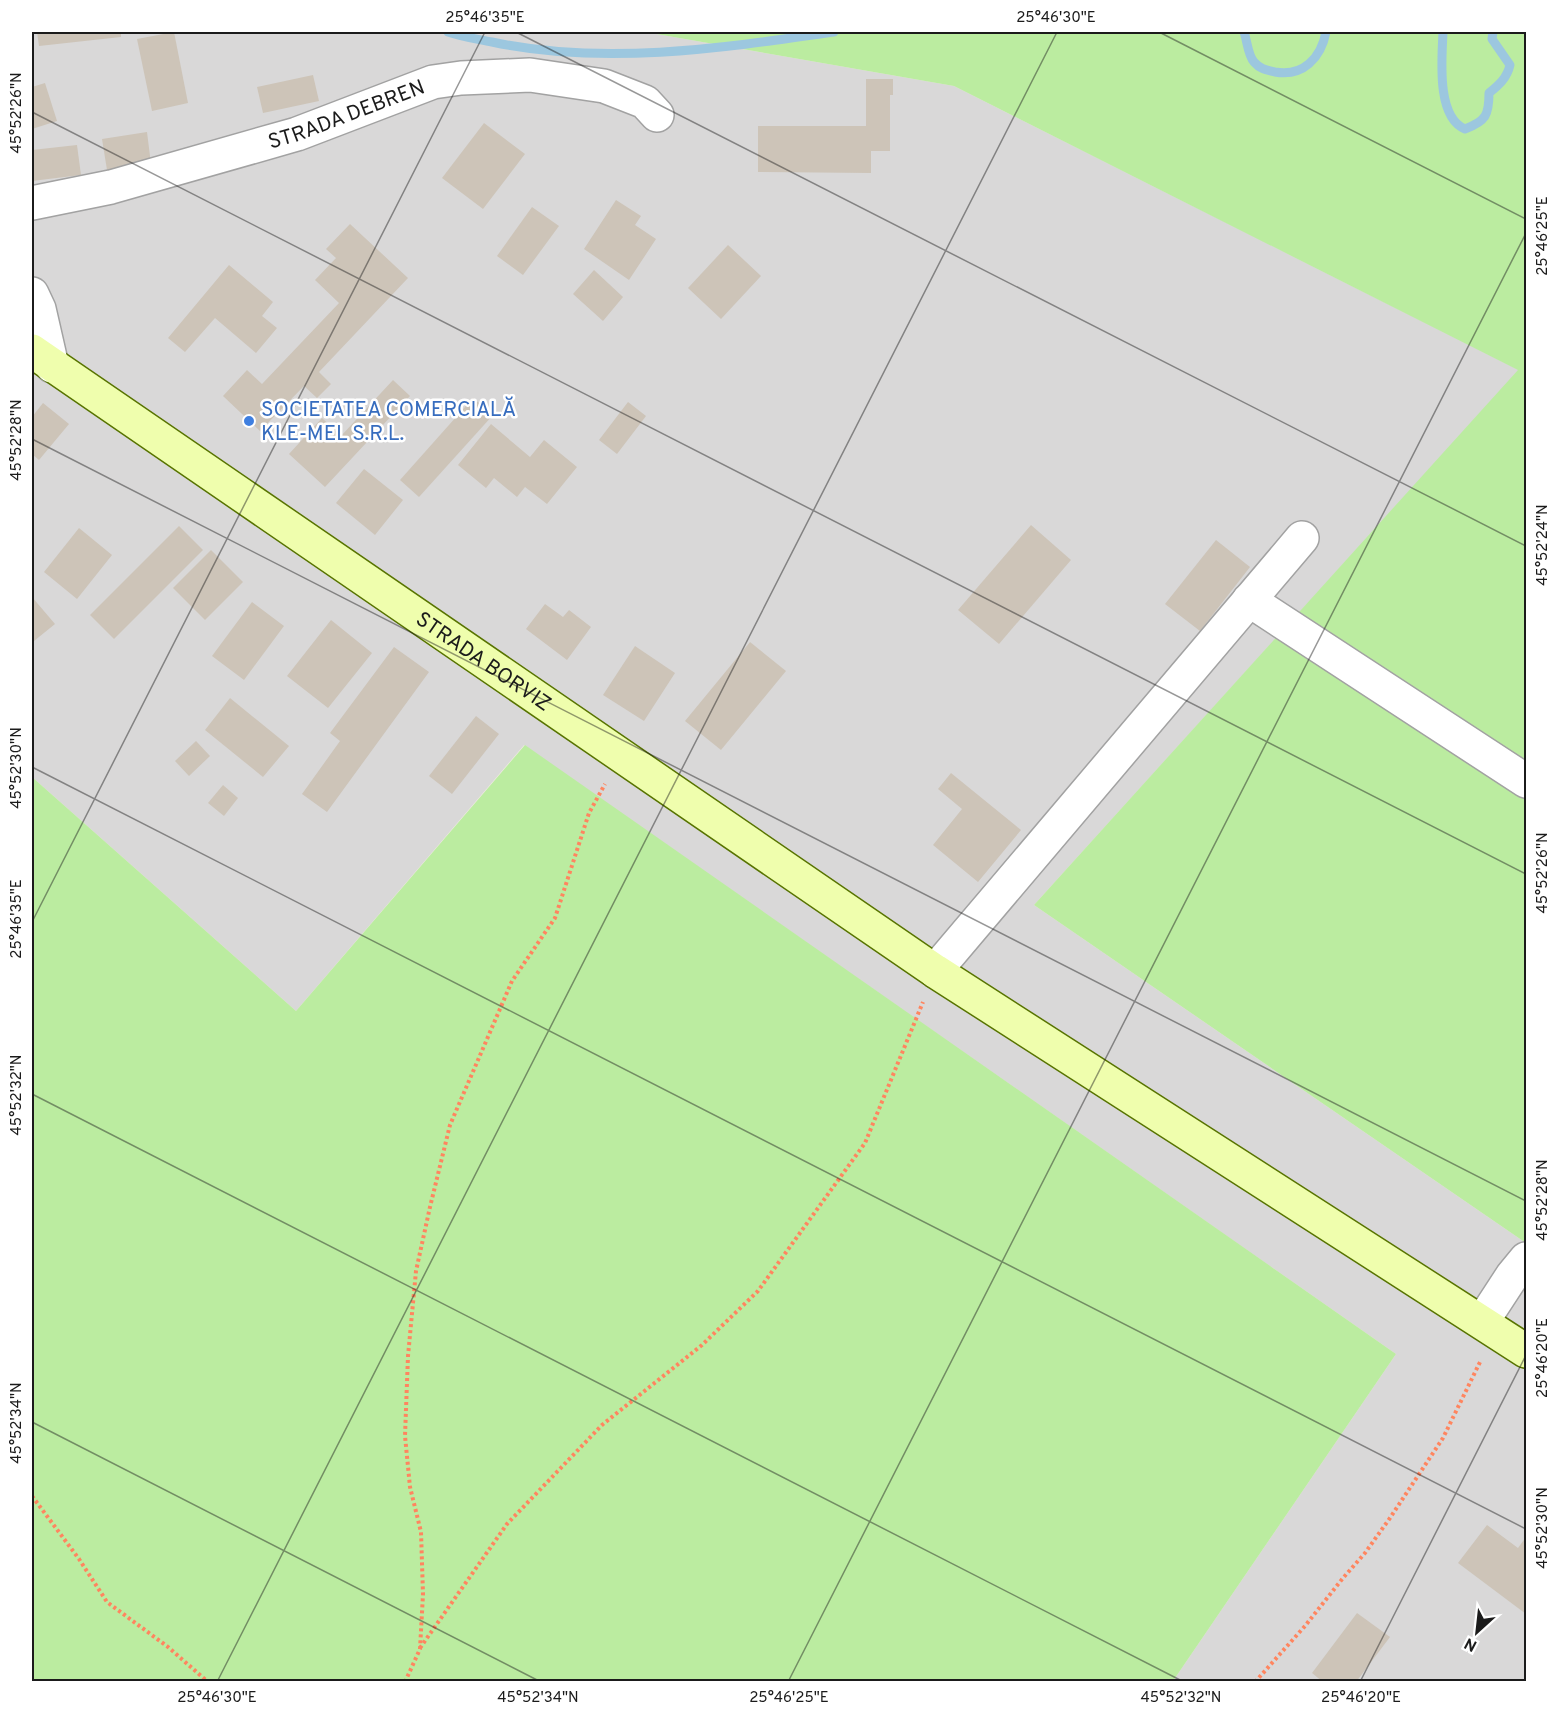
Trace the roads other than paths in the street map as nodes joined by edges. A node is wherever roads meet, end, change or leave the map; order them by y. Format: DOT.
graph roads {
  1 [pos="657,115"];
  2 [pos="32,203"];
  3 [pos="32,294"];
  4 [pos="42,359"];
  5 [pos="1302,538"];
  6 [pos="1249,600"];
  7 [pos="1527,781"];
  8 [pos="935,971"];
  9 [pos="1527,1259"];
  10 [pos="1488,1326"];
  11 [pos="1527,1351"];
  1 -- 2 [label="street, STRADA DEBREN"];
  3 -- 4 [label="street"];
  4 -- 8 [label="main road, STRADA BORVIZ"];
  5 -- 6 [label="street"];
  6 -- 7 [label="street"];
  6 -- 8 [label="street"];
  8 -- 10 [label="main road, STRADA BORVIZ"];
  9 -- 10 [label="street"];
  10 -- 11 [label="main road, STRADA BORVIZ"];
}
